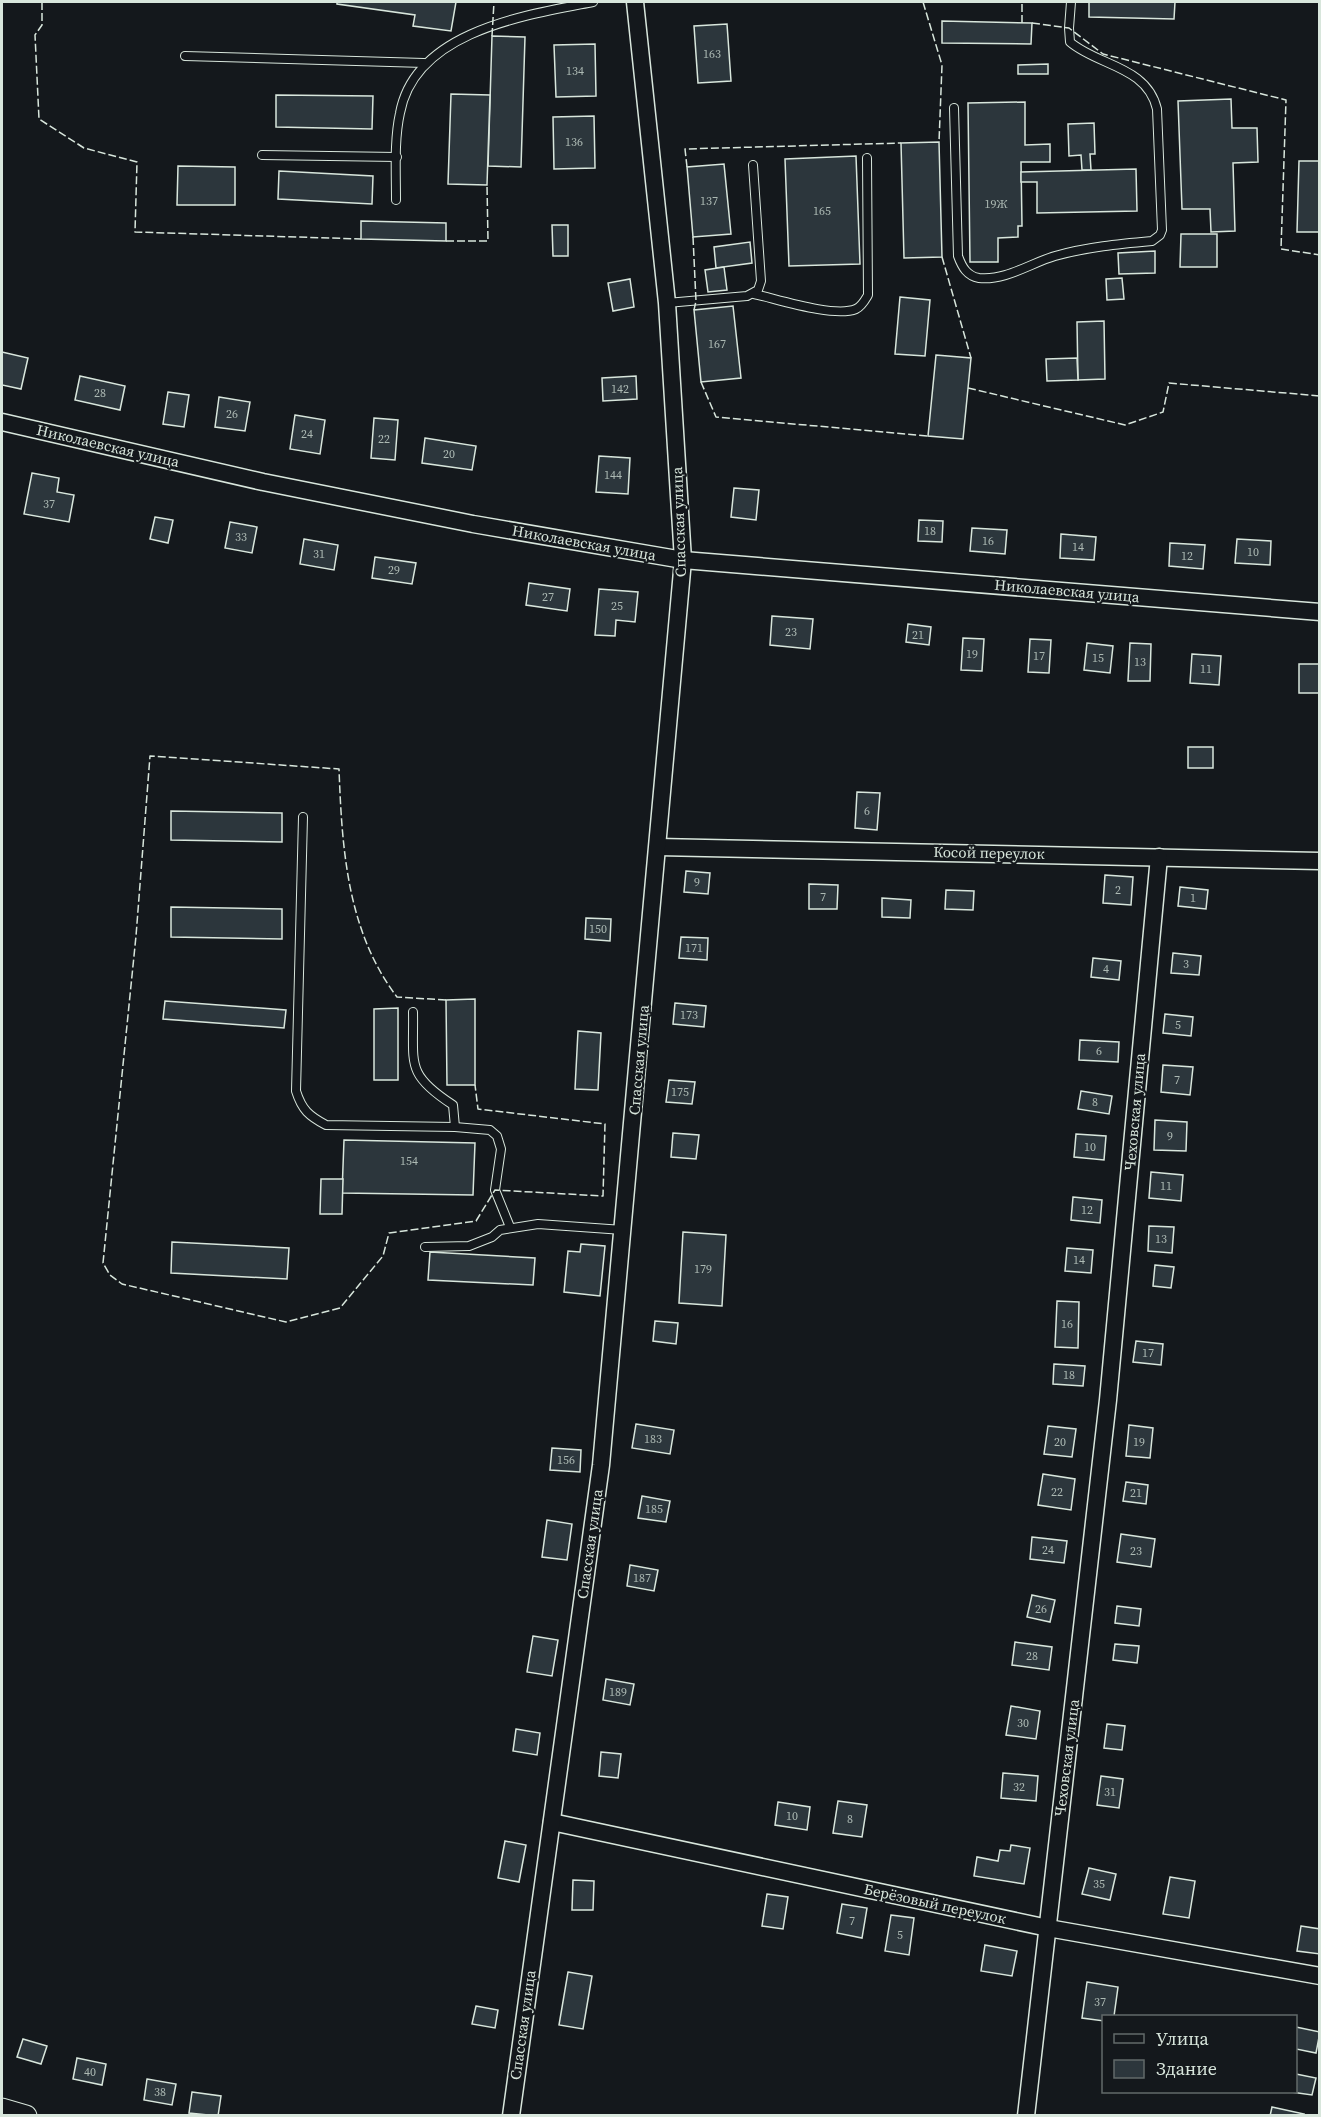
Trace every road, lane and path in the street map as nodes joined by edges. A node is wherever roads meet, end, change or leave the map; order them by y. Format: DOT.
graph roads {
  1 [pos="593,2"];
  2 [pos="635,2"];
  3 [pos="1071,2"];
  4 [pos="184,56"];
  5 [pos="424,63"];
  6 [pos="954,108"];
  7 [pos="262,155"];
  8 [pos="397,157"];
  9 [pos="867,158"];
  10 [pos="753,165"];
  11 [pos="396,200"];
  12 [pos="754,294"];
  13 [pos="668,303"];
  14 [pos="2,422"];
  15 [pos="683,560"];
  16 [pos="1320,612"];
  17 [pos="303,817"];
  18 [pos="658,847"];
  19 [pos="1159,856"];
  20 [pos="1320,861"];
  21 [pos="413,1012"];
  22 [pos="455,1127"];
  23 [pos="510,1227"];
  24 [pos="623,1230"];
  25 [pos="425,1247"];
  26 [pos="552,1822"];
  27 [pos="1048,1928"];
  28 [pos="1320,1976"];
  29 [pos="2,2109"];
  30 [pos="26,2115"];
  31 [pos="511,2115"];
  32 [pos="1026,2115"];
  1 -- 5 [label="lane"];
  2 -- 13 [label="street, Спасская улица"];
  3 -- 6 [label="lane"];
  4 -- 5 [label="lane"];
  5 -- 8 [label="lane"];
  7 -- 8 [label="lane"];
  8 -- 11 [label="lane"];
  9 -- 12 [label="lane"];
  10 -- 12 [label="lane"];
  12 -- 13 [label="lane"];
  13 -- 15 [label="street, Спасская улица"];
  14 -- 15 [label="street, Николаевская улица"];
  15 -- 16 [label="street, Николаевская улица"];
  15 -- 18 [label="street, Спасская улица"];
  17 -- 22 [label="lane"];
  18 -- 19 [label="street, Косой переулок"];
  18 -- 24 [label="street, Спасская улица"];
  19 -- 20 [label="street, Косой переулок"];
  19 -- 27 [label="street, Чеховская улица"];
  21 -- 22 [label="lane"];
  22 -- 23 [label="lane"];
  23 -- 24 [label="lane"];
  23 -- 25 [label="lane"];
  24 -- 26 [label="street, Спасская улица"];
  26 -- 27 [label="street, Берёзовый переулок"];
  26 -- 31 [label="street, Спасская улица"];
  27 -- 28 [label="street, Берёзовый переулок"];
  27 -- 32 [label="street, Чеховская улица"];
  29 -- 30 [label="street"];
}
